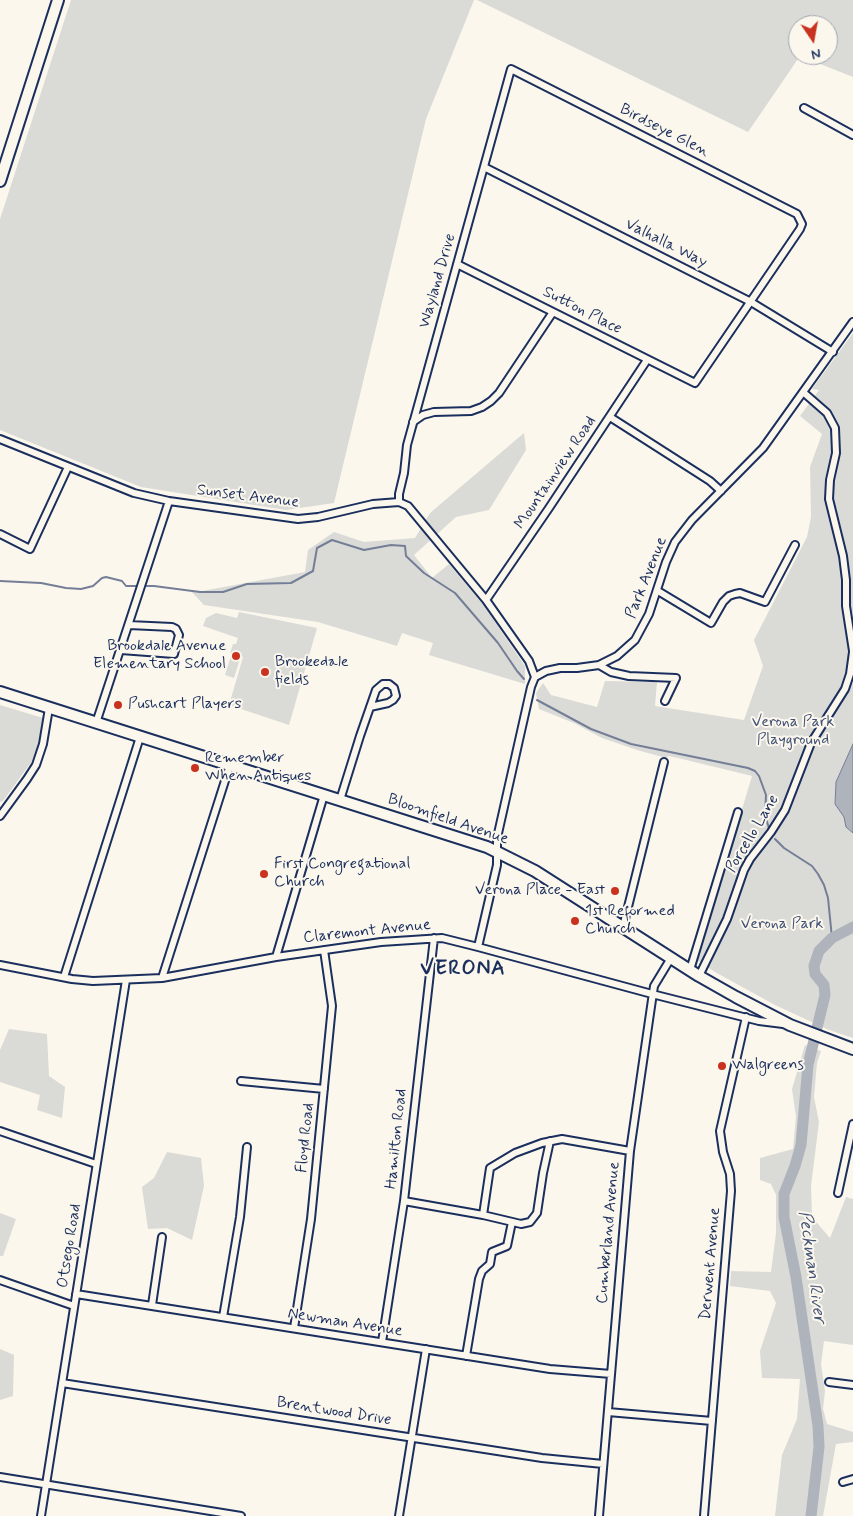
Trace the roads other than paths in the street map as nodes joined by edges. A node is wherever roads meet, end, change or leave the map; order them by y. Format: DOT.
graph roads {
  1 [pos="58,0"];
  2 [pos="511,69"];
  3 [pos="804,108"];
  4 [pos="853,135"];
  5 [pos="484,167"];
  6 [pos="0,182"];
  7 [pos="457,264"];
  8 [pos="750,302"];
  9 [pos="553,312"];
  10 [pos="853,322"];
  11 [pos="833,352"];
  12 [pos="647,360"];
  13 [pos="804,392"];
  14 [pos="610,417"];
  15 [pos="413,422"];
  16 [pos="0,440"];
  17 [pos="68,467"];
  18 [pos="721,491"];
  19 [pos="399,499"];
  20 [pos="169,501"];
  21 [pos="0,534"];
  22 [pos="796,545"];
  23 [pos="658,591"];
  24 [pos="486,600"];
  25 [pos="129,625"];
  26 [pos="121,650"];
  27 [pos="853,651"];
  28 [pos="599,665"];
  29 [pos="535,677"];
  30 [pos="0,692"];
  31 [pos="665,700"];
  32 [pos="370,707"];
  33 [pos="49,708"];
  34 [pos="96,723"];
  35 [pos="140,737"];
  36 [pos="664,762"];
  37 [pos="230,766"];
  38 [pos="324,795"];
  39 [pos="340,800"];
  40 [pos="738,812"];
  41 [pos="0,816"];
  42 [pos="497,851"];
  43 [pos="624,927"];
  44 [pos="434,938"];
  45 [pos="478,946"];
  46 [pos="324,950"];
  47 [pos="276,957"];
  48 [pos="671,958"];
  49 [pos="0,965"];
  50 [pos="695,973"];
  51 [pos="64,977"];
  52 [pos="162,978"];
  53 [pos="126,980"];
  54 [pos="652,994"];
  55 [pos="746,1017"];
  56 [pos="790,1024"];
  57 [pos="853,1049"];
  58 [pos="242,1081"];
  59 [pos="324,1089"];
  60 [pos="853,1124"];
  61 [pos="0,1131"];
  62 [pos="550,1141"];
  63 [pos="247,1146"];
  64 [pos="630,1151"];
  65 [pos="96,1164"];
  66 [pos="838,1193"];
  67 [pos="404,1201"];
  68 [pos="483,1215"];
  69 [pos="512,1222"];
  70 [pos="162,1237"];
  71 [pos="0,1280"];
  72 [pos="76,1294"];
  73 [pos="152,1305"];
  74 [pos="74,1306"];
  75 [pos="223,1317"];
  76 [pos="294,1328"];
  77 [pos="382,1342"];
  78 [pos="426,1349"];
  79 [pos="466,1356"];
  80 [pos="611,1374"];
  81 [pos="62,1382"];
  82 [pos="829,1382"];
  83 [pos="853,1385"];
  84 [pos="608,1412"];
  85 [pos="712,1421"];
  86 [pos="412,1438"];
  87 [pos="603,1464"];
  88 [pos="0,1477"];
  89 [pos="853,1479"];
  90 [pos="843,1482"];
  91 [pos="45,1485"];
  92 [pos="41,1516"];
  93 [pos="241,1516"];
  94 [pos="400,1516"];
  95 [pos="599,1516"];
  96 [pos="704,1516"];
  1 -- 6 [label="main road"];
  2 -- 5 [label="street, Wayland Drive"];
  2 -- 8 [label="street, Birdseye Glen"];
  3 -- 4 [label="street"];
  5 -- 7 [label="street, Wayland Drive"];
  5 -- 8 [label="street, Valhalla Way"];
  7 -- 9 [label="street, Sutton Place"];
  7 -- 15 [label="street, Wayland Drive"];
  8 -- 11 [label="street, Valhalla Way"];
  8 -- 12 [label="street, Sutton Place"];
  9 -- 12 [label="street, Sutton Place"];
  9 -- 15 [label="street"];
  10 -- 11 [label="street, Park Avenue"];
  11 -- 13 [label="street, Park Avenue"];
  12 -- 14 [label="street, Mountainview Road"];
  13 -- 18 [label="street, Park Avenue"];
  13 -- 27 [label="street, Porcello Lane"];
  14 -- 18 [label="street"];
  14 -- 24 [label="street, Mountainview Road"];
  15 -- 19 [label="street, Wayland Drive"];
  16 -- 17 [label="street, Sunset Avenue"];
  17 -- 20 [label="street, Sunset Avenue"];
  17 -- 21 [label="street"];
  18 -- 23 [label="street, Park Avenue"];
  19 -- 20 [label="street, Sunset Avenue"];
  19 -- 24 [label="street"];
  20 -- 25 [label="street"];
  22 -- 23 [label="street"];
  23 -- 28 [label="street, Park Avenue"];
  24 -- 29 [label="street"];
  25 -- 26 [label="street"];
  25 -- 26 [label="street"];
  26 -- 34 [label="street"];
  27 -- 50 [label="street, Porcello Lane"];
  28 -- 29 [label="street, Park Avenue"];
  28 -- 31 [label="street"];
  29 -- 42 [label="street"];
  30 -- 33 [label="main road, Bloomfield Avenue"];
  32 -- 39 [label="street"];
  33 -- 34 [label="main road, Bloomfield Avenue"];
  33 -- 41 [label="street"];
  34 -- 35 [label="main road, Bloomfield Avenue"];
  35 -- 37 [label="main road, Bloomfield Avenue"];
  35 -- 51 [label="street"];
  36 -- 43 [label="street"];
  37 -- 38 [label="main road, Bloomfield Avenue"];
  37 -- 52 [label="street"];
  38 -- 39 [label="main road, Bloomfield Avenue"];
  38 -- 47 [label="street"];
  39 -- 42 [label="main road, Bloomfield Avenue"];
  40 -- 50 [label="street"];
  42 -- 43 [label="main road, Bloomfield Avenue"];
  42 -- 45 [label="street"];
  43 -- 48 [label="main road, Bloomfield Avenue"];
  44 -- 45 [label="street, Claremont Avenue"];
  44 -- 46 [label="street, Claremont Avenue"];
  44 -- 67 [label="street, Hamilton Road"];
  45 -- 54 [label="street, Claremont Avenue"];
  46 -- 47 [label="street, Claremont Avenue"];
  46 -- 59 [label="street, Floyd Road"];
  47 -- 52 [label="street, Claremont Avenue"];
  48 -- 50 [label="main road, Bloomfield Avenue"];
  48 -- 54 [label="street, Cumberland Avenue"];
  49 -- 51 [label="street, Claremont Avenue"];
  50 -- 56 [label="main road, Bloomfield Avenue"];
  51 -- 53 [label="street, Claremont Avenue"];
  52 -- 53 [label="street, Claremont Avenue"];
  53 -- 65 [label="street, Otsego Road"];
  54 -- 55 [label="street, Claremont Avenue"];
  54 -- 64 [label="street, Cumberland Avenue"];
  55 -- 56 [label="street, Claremont Avenue"];
  55 -- 85 [label="street, Derwent Avenue"];
  56 -- 57 [label="main road, Bloomfield Avenue"];
  58 -- 59 [label="street"];
  59 -- 76 [label="street, Floyd Road"];
  60 -- 66 [label="street"];
  61 -- 65 [label="street"];
  62 -- 64 [label="street"];
  62 -- 68 [label="street"];
  62 -- 69 [label="street"];
  63 -- 75 [label="street"];
  64 -- 80 [label="street, Cumberland Avenue"];
  65 -- 72 [label="street, Otsego Road"];
  67 -- 68 [label="street"];
  67 -- 77 [label="street, Hamilton Road"];
  68 -- 69 [label="street"];
  69 -- 79 [label="street"];
  70 -- 73 [label="street"];
  71 -- 74 [label="street"];
  72 -- 73 [label="street, Newman Avenue"];
  72 -- 74 [label="street, Otsego Road"];
  73 -- 75 [label="street, Newman Avenue"];
  74 -- 81 [label="street, Otsego Road"];
  75 -- 76 [label="street, Newman Avenue"];
  76 -- 77 [label="street, Newman Avenue"];
  77 -- 78 [label="street, Newman Avenue"];
  78 -- 79 [label="street, Newman Avenue"];
  78 -- 86 [label="street"];
  79 -- 80 [label="street, Newman Avenue"];
  80 -- 84 [label="street, Cumberland Avenue"];
  81 -- 86 [label="street, Brentwood Drive"];
  81 -- 91 [label="street, Otsego Road"];
  82 -- 83 [label="street"];
  84 -- 85 [label="street"];
  84 -- 87 [label="street, Cumberland Avenue"];
  85 -- 96 [label="street, Derwent Avenue"];
  86 -- 87 [label="street, Brentwood Drive"];
  86 -- 94 [label="street"];
  87 -- 95 [label="street, Cumberland Avenue"];
  88 -- 91 [label="street"];
  89 -- 90 [label="street"];
  91 -- 92 [label="street, Otsego Road"];
  91 -- 93 [label="street"];
}
